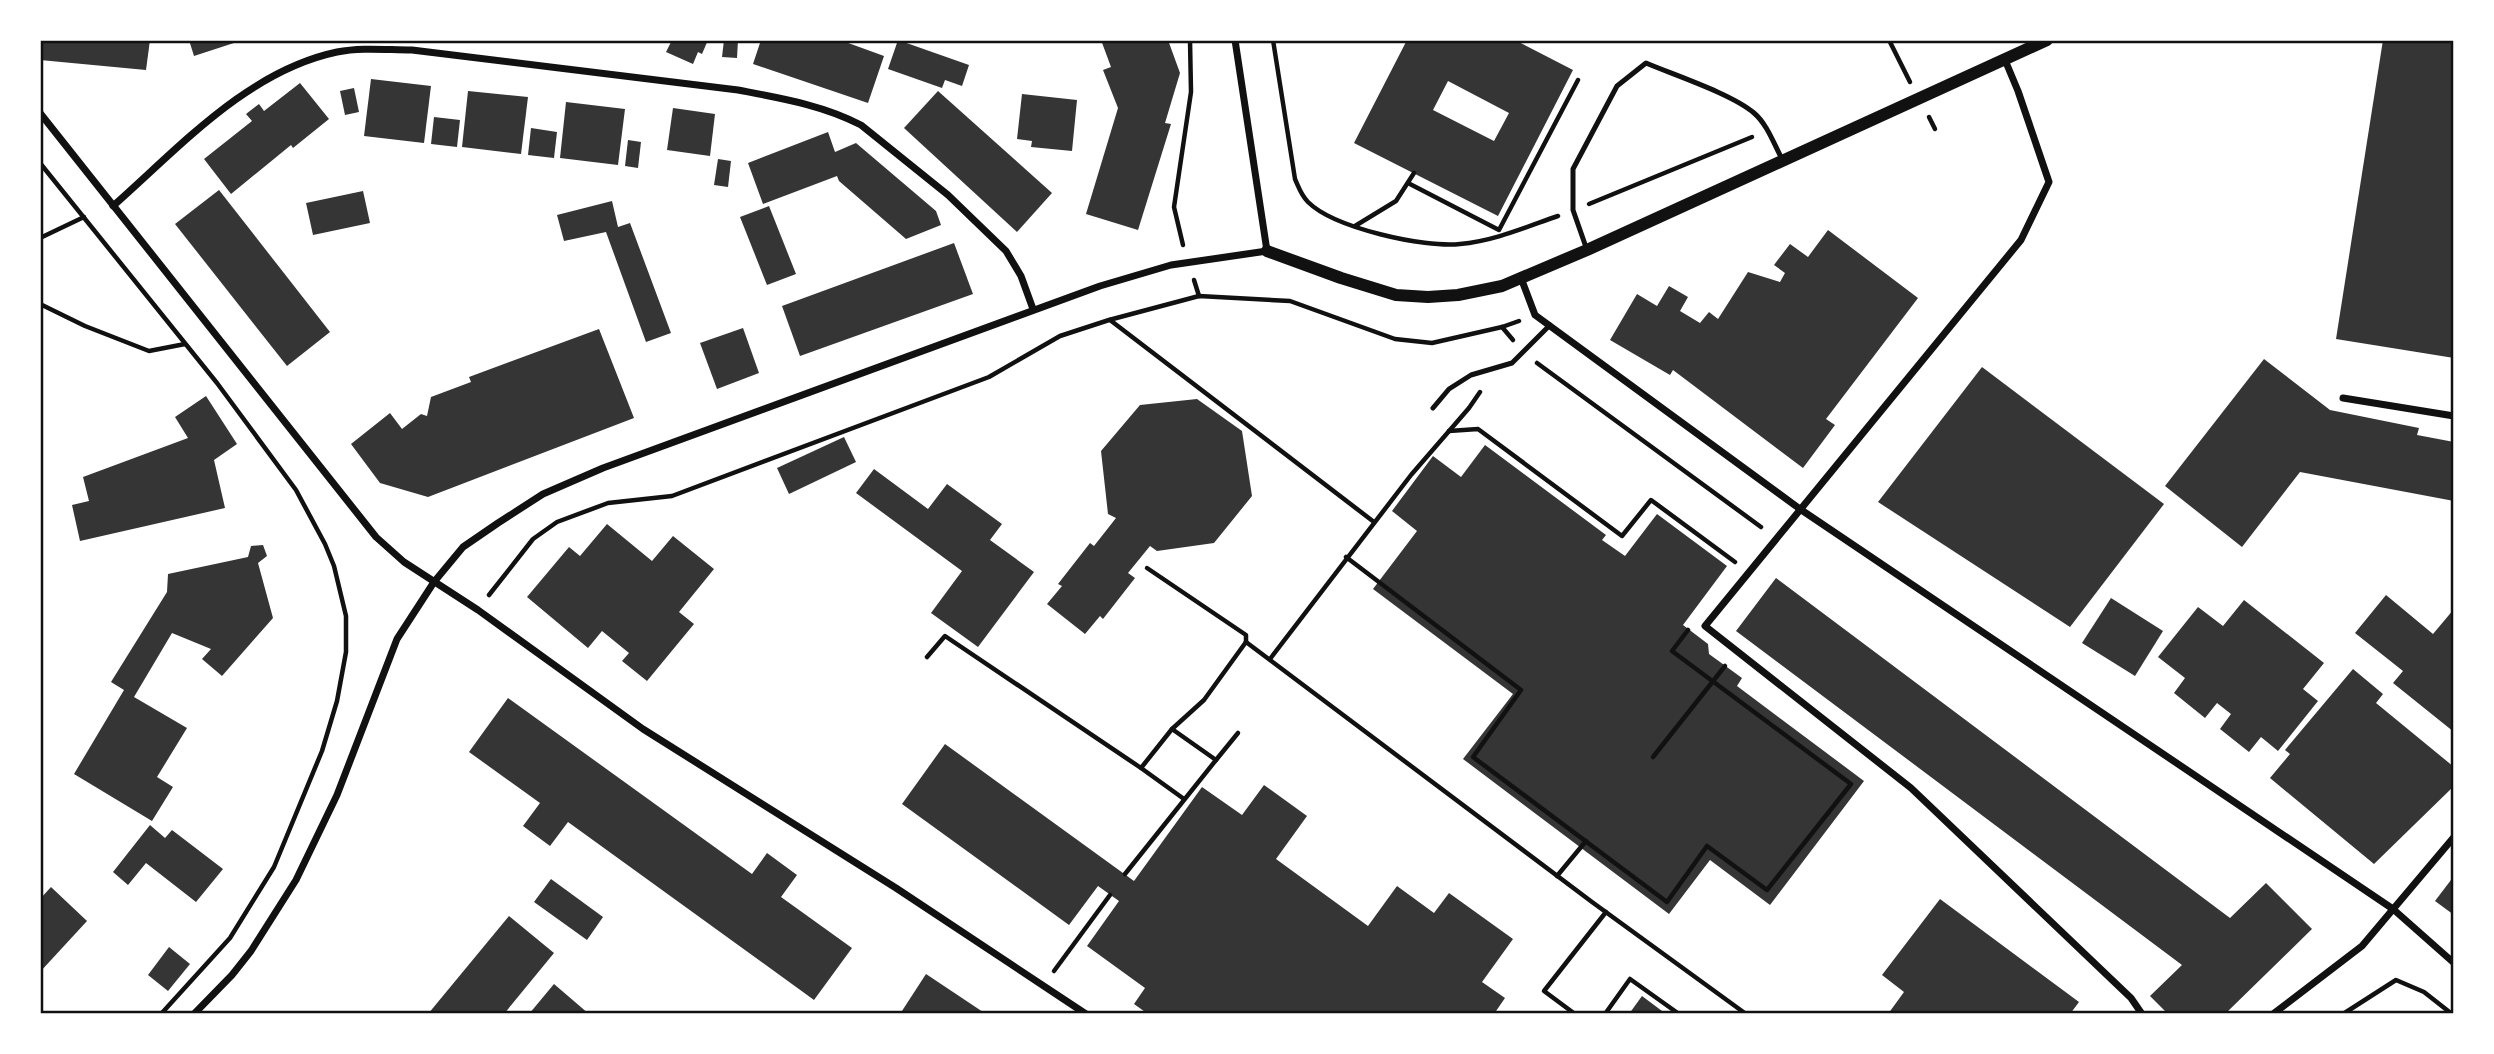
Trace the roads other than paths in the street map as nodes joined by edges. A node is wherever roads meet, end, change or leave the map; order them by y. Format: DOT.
graph roads {
  1 [pos="1235,40"];
  2 [pos="2048,40"];
  3 [pos="2005,60"];
  4 [pos="40,113"];
  5 [pos="1784,162"];
  6 [pos="113,206"];
  7 [pos="1587,250"];
  8 [pos="1267,251"];
  9 [pos="1521,278"];
  10 [pos="1033,309"];
  11 [pos="1550,325"];
  12 [pos="2343,398"];
  13 [pos="1433,408"];
  14 [pos="2454,416"];
  15 [pos="1800,509"];
  16 [pos="434,582"];
  17 [pos="2454,836"];
  18 [pos="2393,909"];
  19 [pos="2454,963"];
  20 [pos="194,1014"];
  21 [pos="1086,1014"];
  22 [pos="2142,1014"];
  23 [pos="2273,1014"];
  1 -- 8 [label="street"];
  2 -- 3 [label="street"];
  3 -- 5 [label="street"];
  3 -- 15 [label="street"];
  4 -- 6 [label="street"];
  5 -- 7 [label="street"];
  5 -- 7 [label="lane"];
  6 -- 10 [label="street"];
  6 -- 16 [label="street"];
  7 -- 9 [label="street"];
  8 -- 9 [label="street"];
  8 -- 10 [label="street"];
  9 -- 11 [label="street"];
  10 -- 16 [label="street"];
  11 -- 13 [label="lane"];
  11 -- 15 [label="street"];
  12 -- 14 [label="street"];
  15 -- 18 [label="street"];
  15 -- 22 [label="street"];
  16 -- 20 [label="street"];
  16 -- 21 [label="street"];
  17 -- 18 [label="street"];
  18 -- 19 [label="street"];
  18 -- 23 [label="street"];
}
